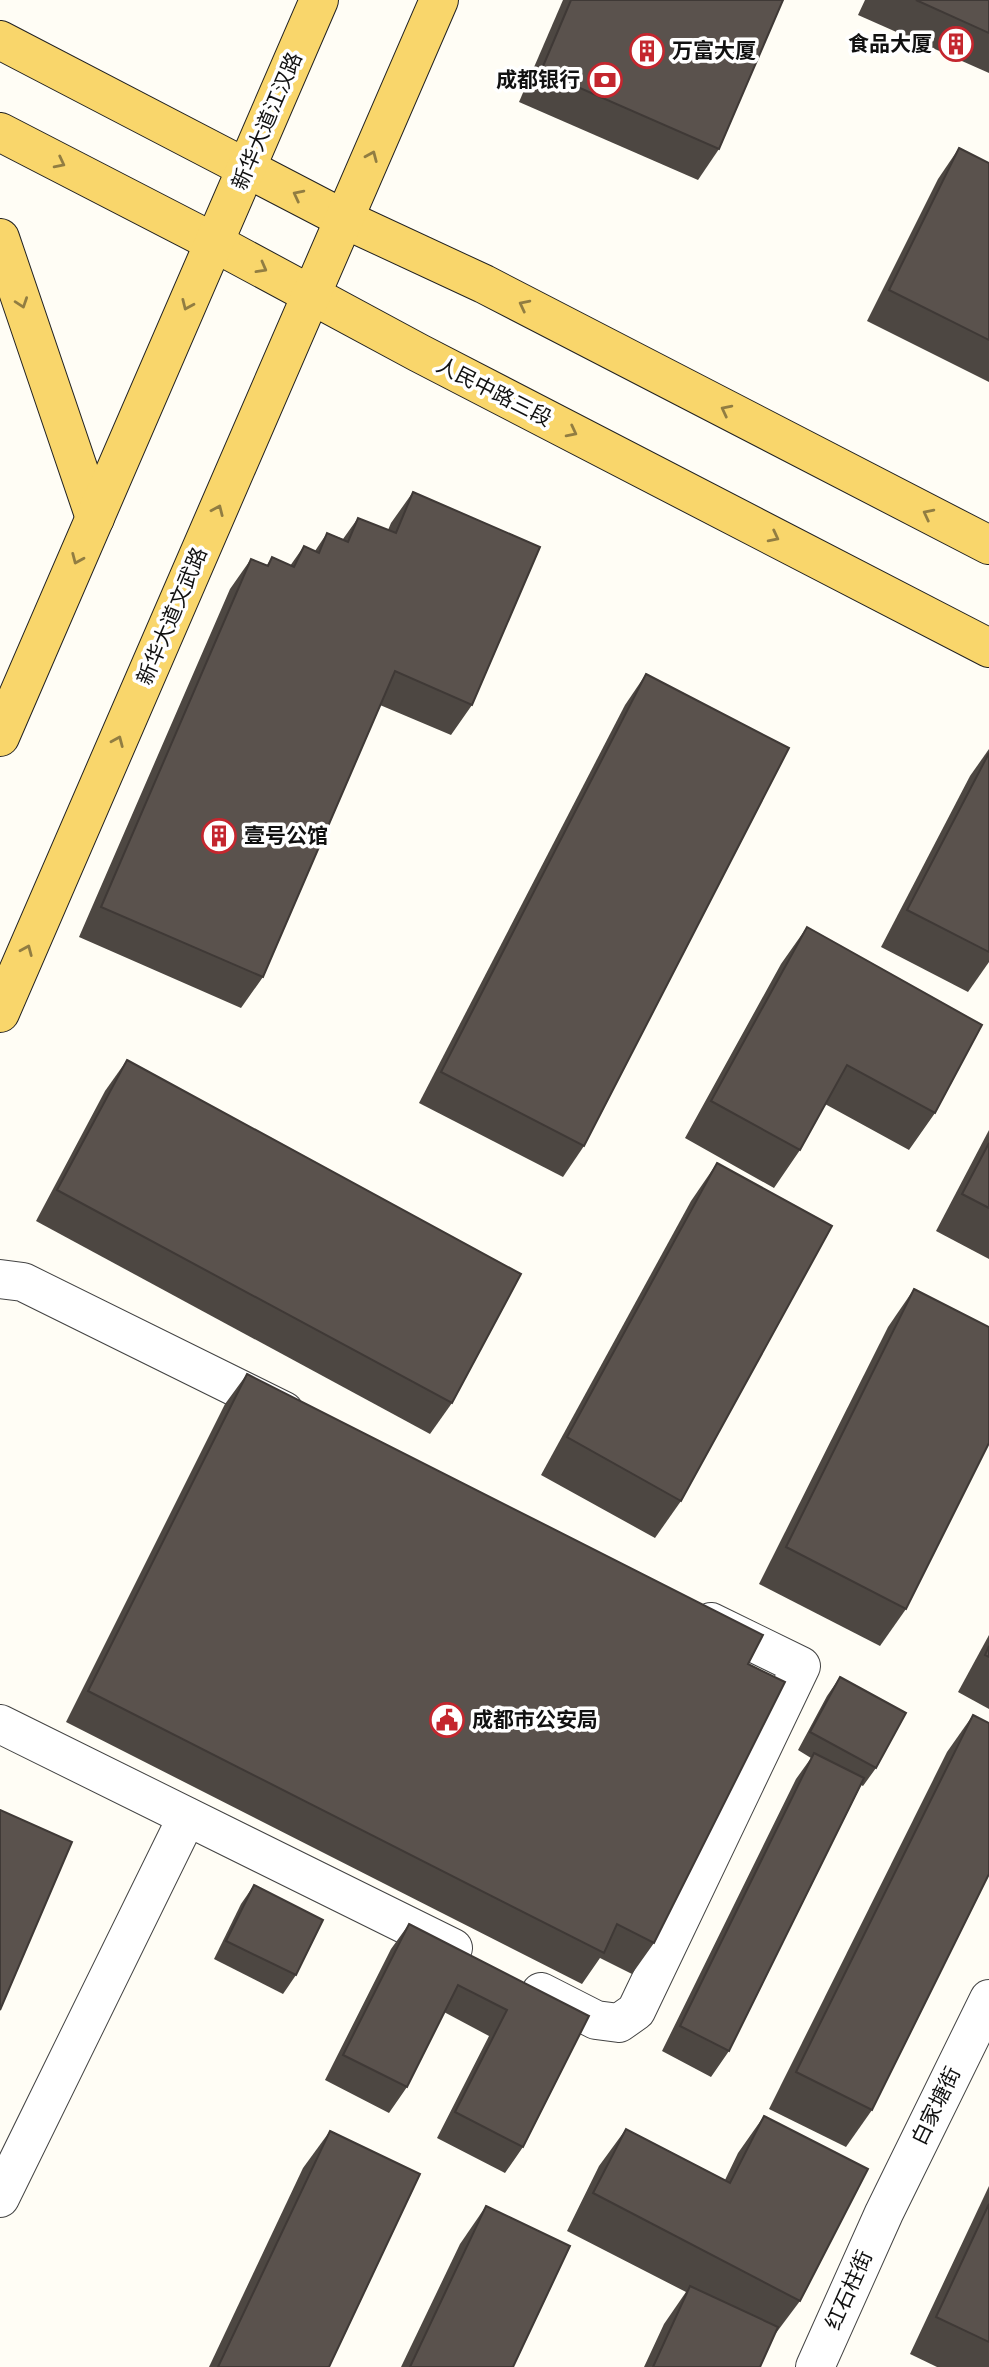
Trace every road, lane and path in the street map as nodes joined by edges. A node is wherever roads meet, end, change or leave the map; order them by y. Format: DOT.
graph roads {
  1 [pos="319,0"];
  2 [pos="439,0"];
  3 [pos="0,40"];
  4 [pos="0,132"];
  5 [pos="247,169"];
  6 [pos="344,219"];
  7 [pos="0,238"];
  8 [pos="215,243"];
  9 [pos="311,295"];
  10 [pos="95,518"];
  11 [pos="989,545"];
  12 [pos="989,648"];
  13 [pos="0,737"];
  14 [pos="0,1013"];
  15 [pos="0,1279"];
  16 [pos="312,1425"];
  17 [pos="675,1605"];
  18 [pos="0,1724"];
  19 [pos="187,1816"];
  20 [pos="989,1999"];
  21 [pos="0,2198"];
  22 [pos="884,2213"];
  23 [pos="815,2367"];
  1 -- 5 [label="main road, 新华大道江汉路"];
  6 -- 2 [label="main road, one-way"];
  3 -- 5 [label="main road"];
  4 -- 8 [label="main road, 人民中路三段, one-way"];
  6 -- 5 [label="main road, one-way"];
  5 -- 8 [label="main road, 新华大道江汉路"];
  6 -- 9 [label="main road, 新华大道文武路"];
  11 -- 6 [label="main road, one-way"];
  7 -- 10 [label="main road, one-way"];
  8 -- 9 [label="main road, 人民中路三段, one-way"];
  8 -- 10 [label="main road, one-way"];
  9 -- 12 [label="main road, 人民中路三段, one-way"];
  14 -- 9 [label="main road, 新华大道文武路, one-way"];
  10 -- 13 [label="main road, one-way"];
  15 -- 16 [label="street"];
  17 -- 19 [label="street"];
  18 -- 19 [label="street"];
  19 -- 21 [label="street"];
  20 -- 22 [label="street, 白家塘街"];
  22 -- 23 [label="street, 红石柱街"];
}
